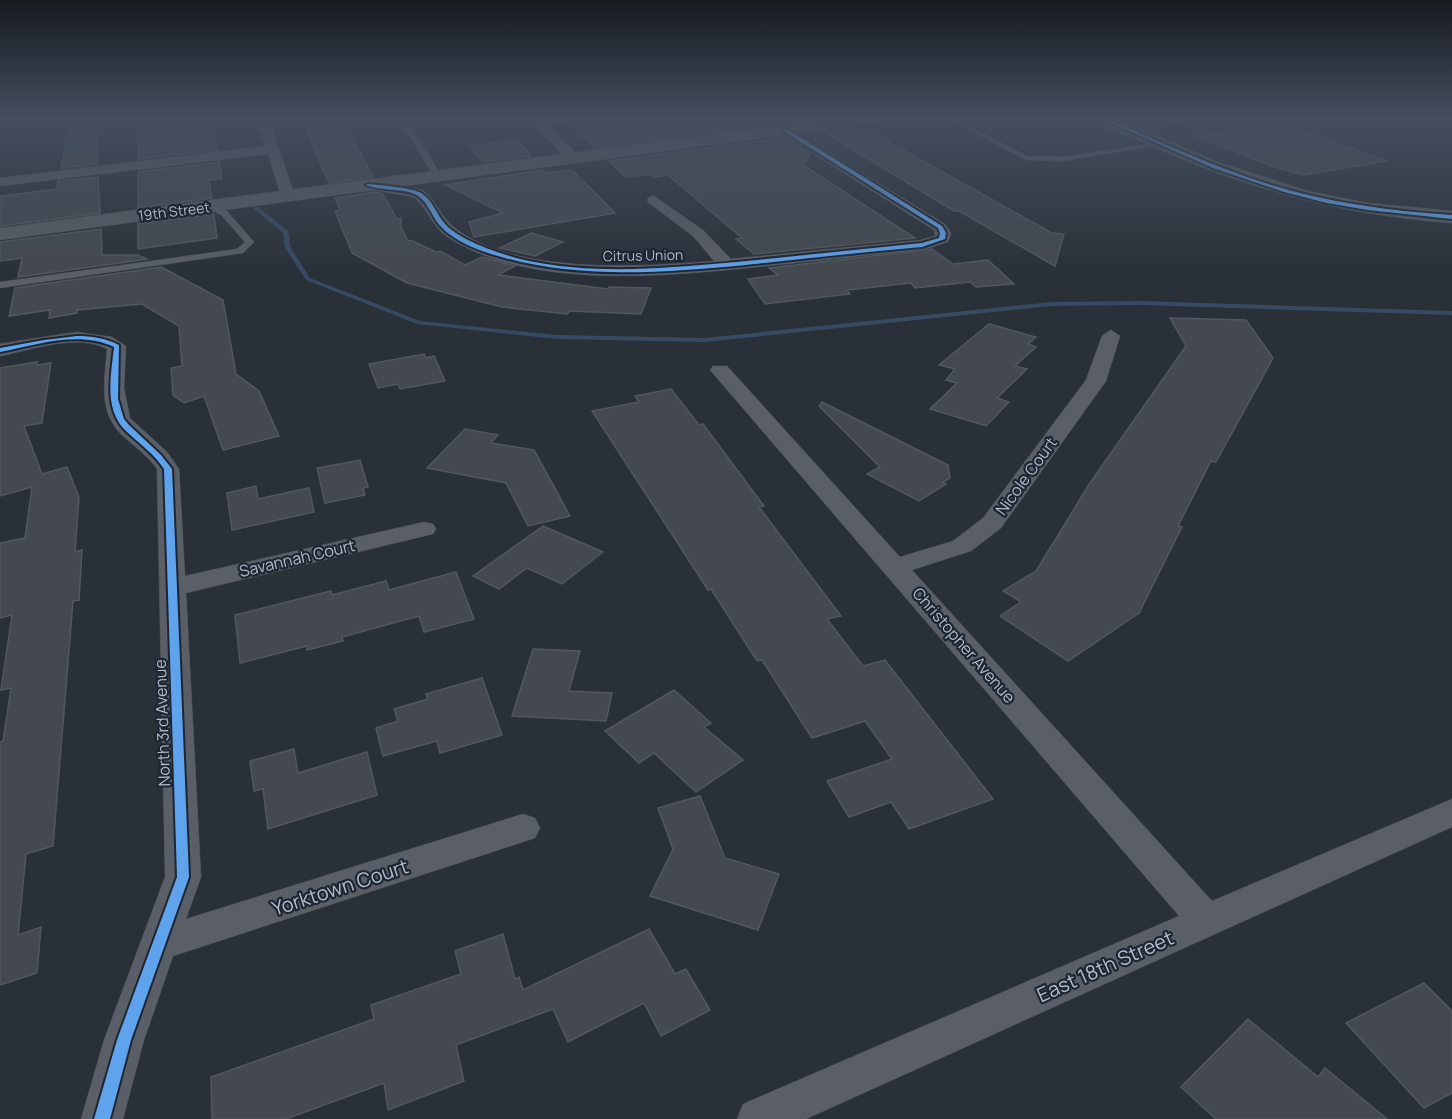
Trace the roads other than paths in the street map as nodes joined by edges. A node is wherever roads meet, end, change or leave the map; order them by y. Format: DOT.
graph roads {
  1 [pos="106,169"];
  2 [pos="279,169"];
  3 [pos="434,169"];
  4 [pos="487,169"];
  5 [pos="848,169"];
  6 [pos="1228,169"];
  7 [pos="458,173"];
  8 [pos="438,176"];
  9 [pos="0,182"];
  10 [pos="368,185"];
  11 [pos="288,196"];
  12 [pos="423,196"];
  13 [pos="654,200"];
  14 [pos="211,206"];
  15 [pos="1452,217"];
  16 [pos="0,234"];
  17 [pos="726,264"];
  18 [pos="0,285"];
  19 [pos="1111,336"];
  20 [pos="0,350"];
  21 [pos="720,369"];
  22 [pos="424,529"];
  23 [pos="896,567"];
  24 [pos="171,588"];
  25 [pos="1452,812"];
  26 [pos="523,828"];
  27 [pos="1206,921"];
  28 [pos="157,945"];
  29 [pos="102,1119"];
  30 [pos="758,1119"];
  1 -- 9 [label="street"];
  2 -- 11 [label="street"];
  3 -- 8 [label="lane"];
  4 -- 7 [label="main road, 19th Street"];
  5 -- 17 [label="street, Citrus Union"];
  6 -- 15 [label="main road"];
  7 -- 8 [label="main road, 19th Street"];
  7 -- 12 [label="street"];
  8 -- 10 [label="main road, 19th Street"];
  10 -- 11 [label="main road, 19th Street"];
  10 -- 12 [label="street"];
  11 -- 14 [label="main road, 19th Street"];
  12 -- 17 [label="street, Citrus Union"];
  13 -- 17 [label="street"];
  14 -- 16 [label="main road, 19th Street"];
  14 -- 18 [label="lane"];
  19 -- 23 [label="street, Nicole Court"];
  20 -- 24 [label="street, North 3rd Avenue"];
  21 -- 23 [label="street, Christopher Avenue"];
  22 -- 24 [label="street, Savannah Court"];
  23 -- 27 [label="street, Christopher Avenue"];
  24 -- 28 [label="street, North 3rd Avenue"];
  25 -- 27 [label="street, East 18th Street"];
  26 -- 28 [label="street, Yorktown Court"];
  27 -- 30 [label="street, East 18th Street"];
  28 -- 29 [label="street, North 3rd Avenue"];
}
